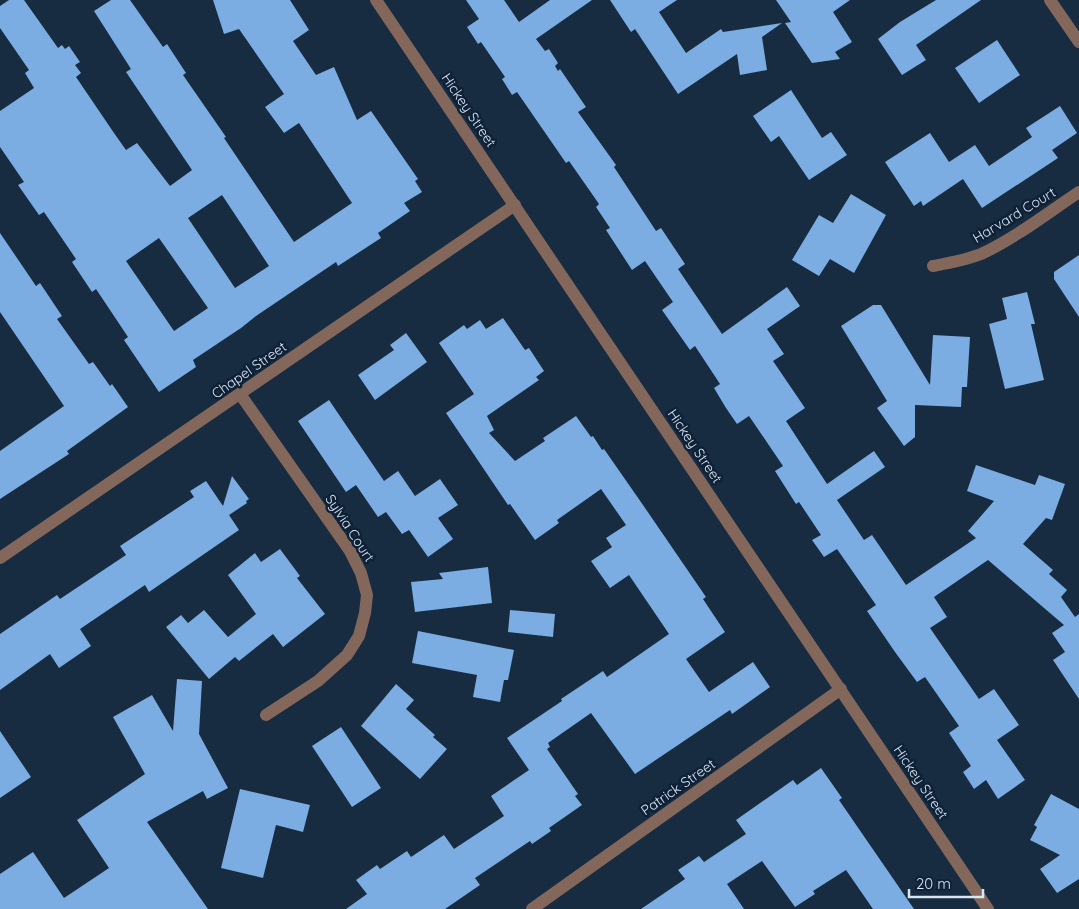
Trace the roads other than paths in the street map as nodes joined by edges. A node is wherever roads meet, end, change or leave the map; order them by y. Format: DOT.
graph roads {
  1 [pos="376,0"];
  2 [pos="1050,0"];
  3 [pos="1079,42"];
  4 [pos="1079,192"];
  5 [pos="515,204"];
  6 [pos="933,266"];
  7 [pos="240,394"];
  8 [pos="0,558"];
  9 [pos="841,690"];
  10 [pos="266,715"];
  11 [pos="532,909"];
  12 [pos="988,909"];
  1 -- 5 [label="street, Hickey Street"];
  2 -- 3 [label="street"];
  4 -- 6 [label="street, Harvard Court"];
  5 -- 7 [label="street, Chapel Street"];
  5 -- 9 [label="street, Hickey Street"];
  7 -- 8 [label="street, Chapel Street"];
  7 -- 10 [label="street, Sylvia Court"];
  9 -- 11 [label="street, Patrick Street"];
  9 -- 12 [label="street, Hickey Street"];
}
